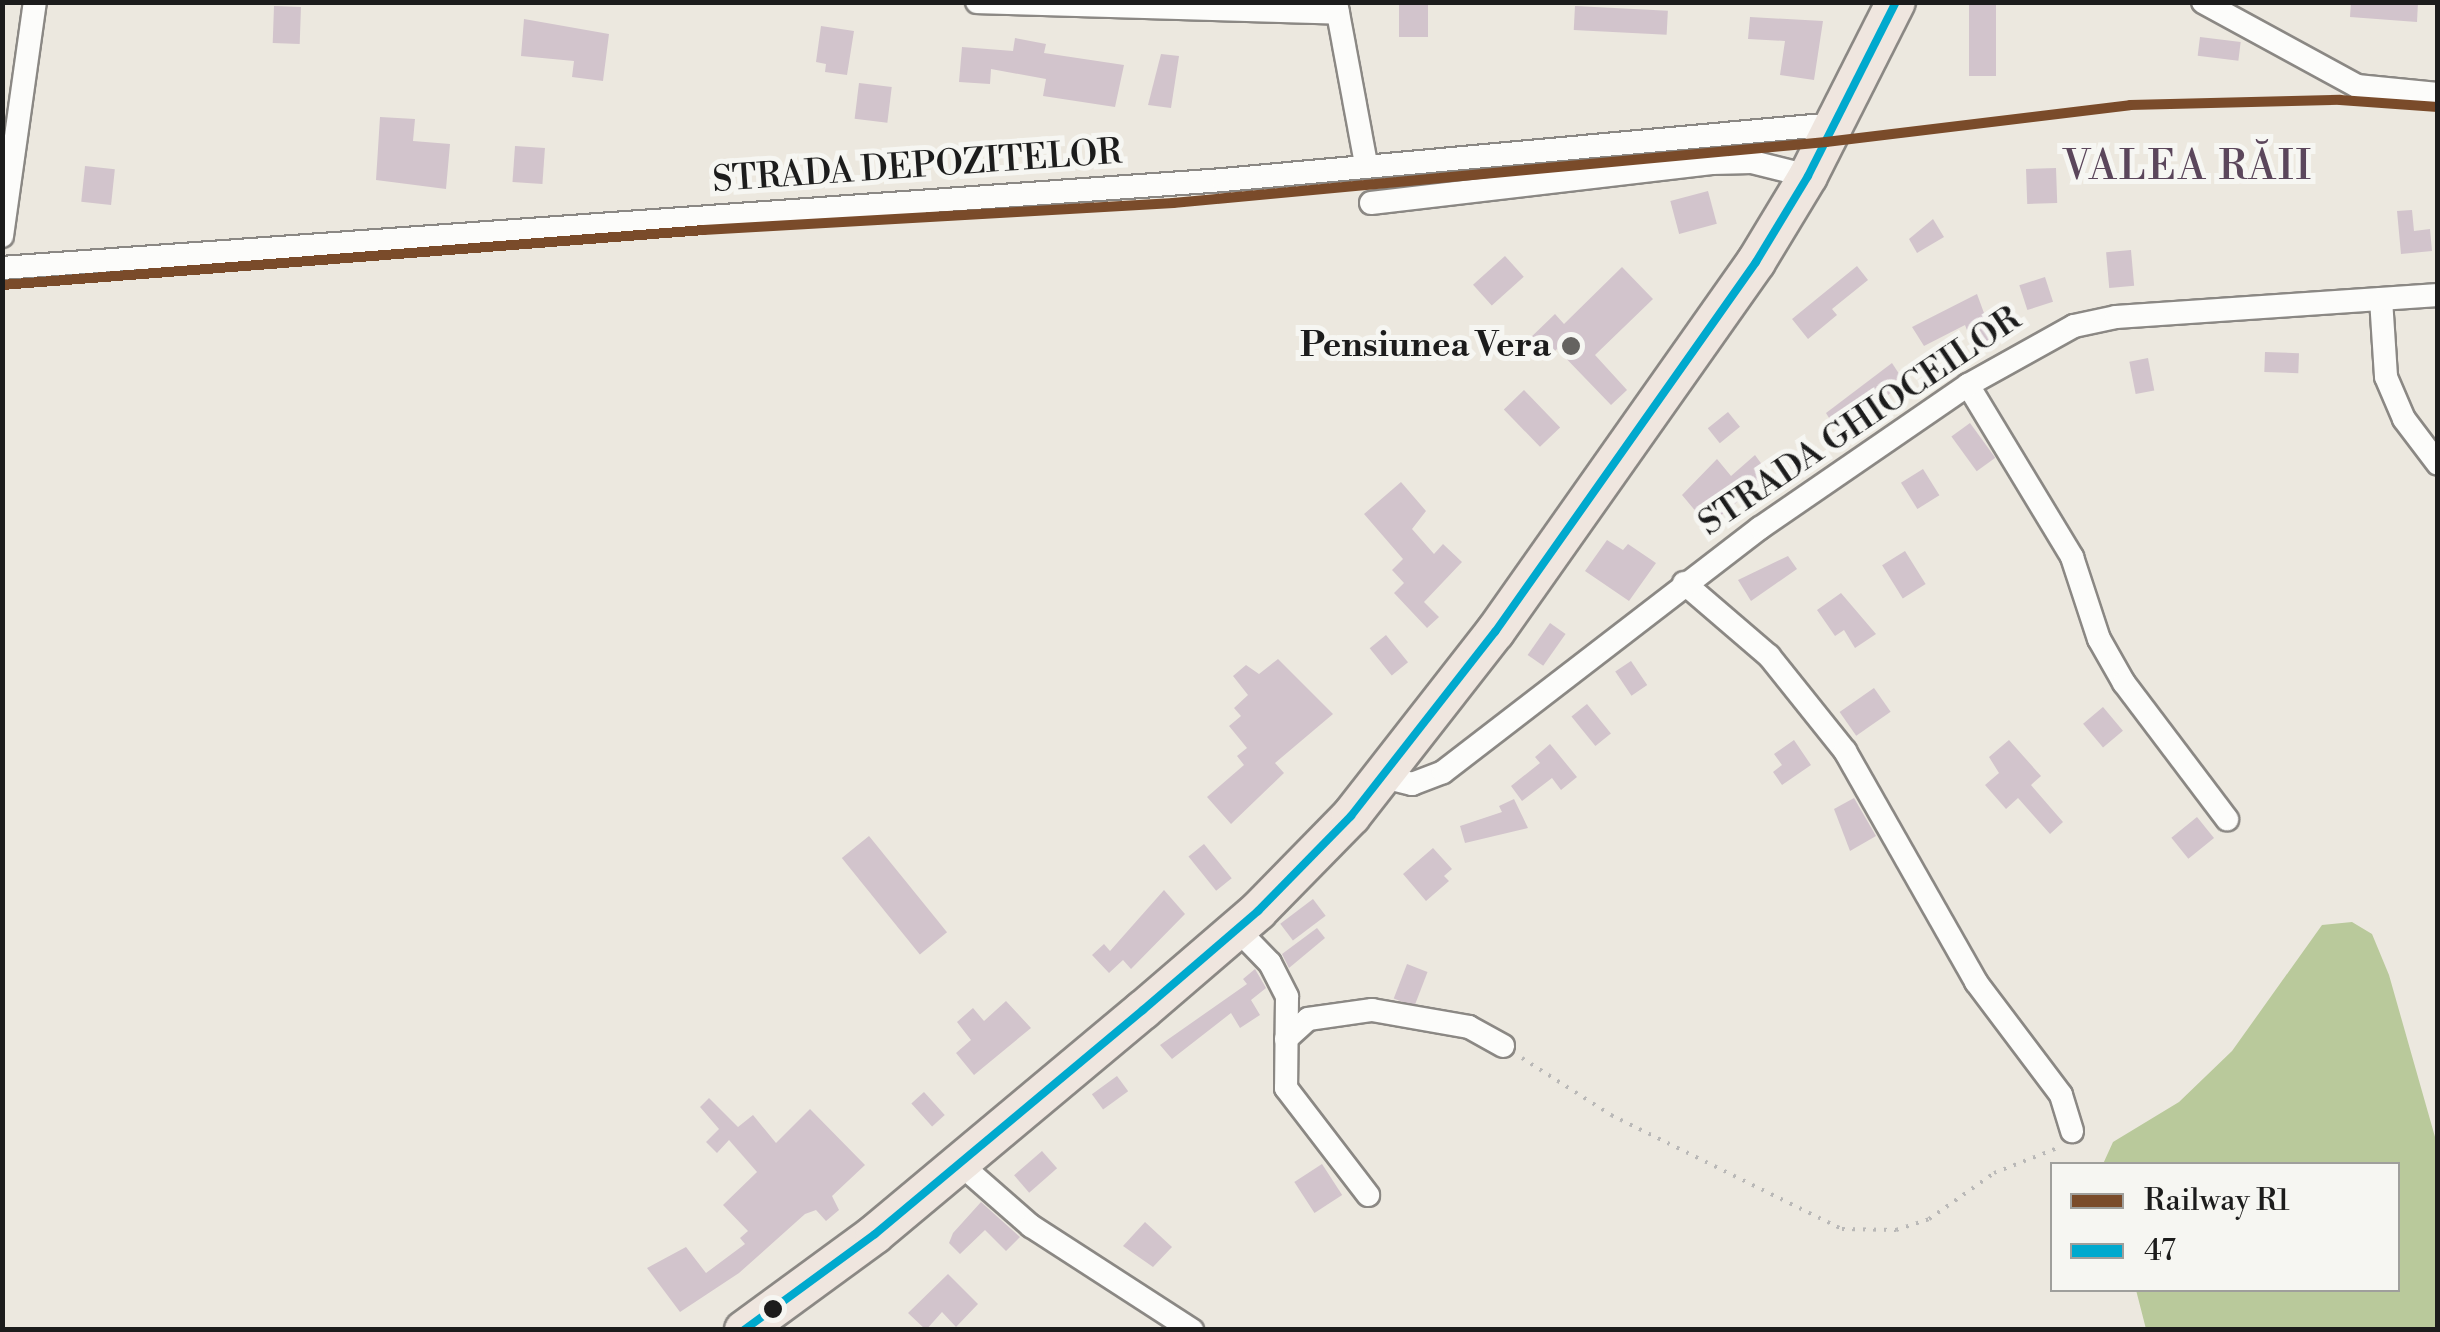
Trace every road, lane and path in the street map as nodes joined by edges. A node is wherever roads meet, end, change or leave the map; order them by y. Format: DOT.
graph roads {
  1 [pos="35,2"];
  2 [pos="978,2"];
  3 [pos="1896,2"];
  4 [pos="2203,2"];
  5 [pos="1078,5"];
  6 [pos="1337,8"];
  7 [pos="2438,94"];
  8 [pos="1835,124"];
  9 [pos="1366,164"];
  10 [pos="1808,176"];
  11 [pos="1371,203"];
  12 [pos="2,236"];
  13 [pos="2,268"];
  14 [pos="2438,294"];
  15 [pos="2381,299"];
  16 [pos="1968,385"];
  17 [pos="2438,464"];
  18 [pos="1684,583"];
  19 [pos="1384,777"];
  20 [pos="2227,819"];
  21 [pos="1237,930"];
  22 [pos="1282,982"];
  23 [pos="1334,1012"];
  24 [pos="1286,1039"];
  25 [pos="1503,1046"];
  26 [pos="2072,1131"];
  27 [pos="959,1163"];
  28 [pos="1368,1195"];
  29 [pos="747,1329"];
  30 [pos="1192,1330"];
  1 -- 12 [label="street"];
  2 -- 5 [label="street"];
  3 -- 8 [label="main road"];
  4 -- 7 [label="street"];
  5 -- 6 [label="street"];
  6 -- 9 [label="street"];
  8 -- 9 [label="street, STRADA DEPOZITELOR"];
  8 -- 10 [label="main road"];
  9 -- 13 [label="street, STRADA DEPOZITELOR"];
  10 -- 11 [label="street"];
  10 -- 19 [label="main road"];
  14 -- 15 [label="street, STRADA GHIOCEILOR"];
  15 -- 16 [label="street, STRADA GHIOCEILOR"];
  15 -- 17 [label="street"];
  16 -- 18 [label="street, STRADA GHIOCEILOR"];
  16 -- 20 [label="street"];
  18 -- 19 [label="street, STRADA GHIOCEILOR"];
  18 -- 26 [label="street, STRADA GHIOCEILOR"];
  19 -- 21 [label="main road"];
  21 -- 22 [label="street"];
  21 -- 27 [label="main road"];
  22 -- 23 [label="street"];
  22 -- 24 [label="street"];
  23 -- 24 [label="street"];
  23 -- 25 [label="street"];
  24 -- 28 [label="street"];
  25 -- 26 [label="path"];
  27 -- 29 [label="main road"];
  27 -- 30 [label="street"];
}
